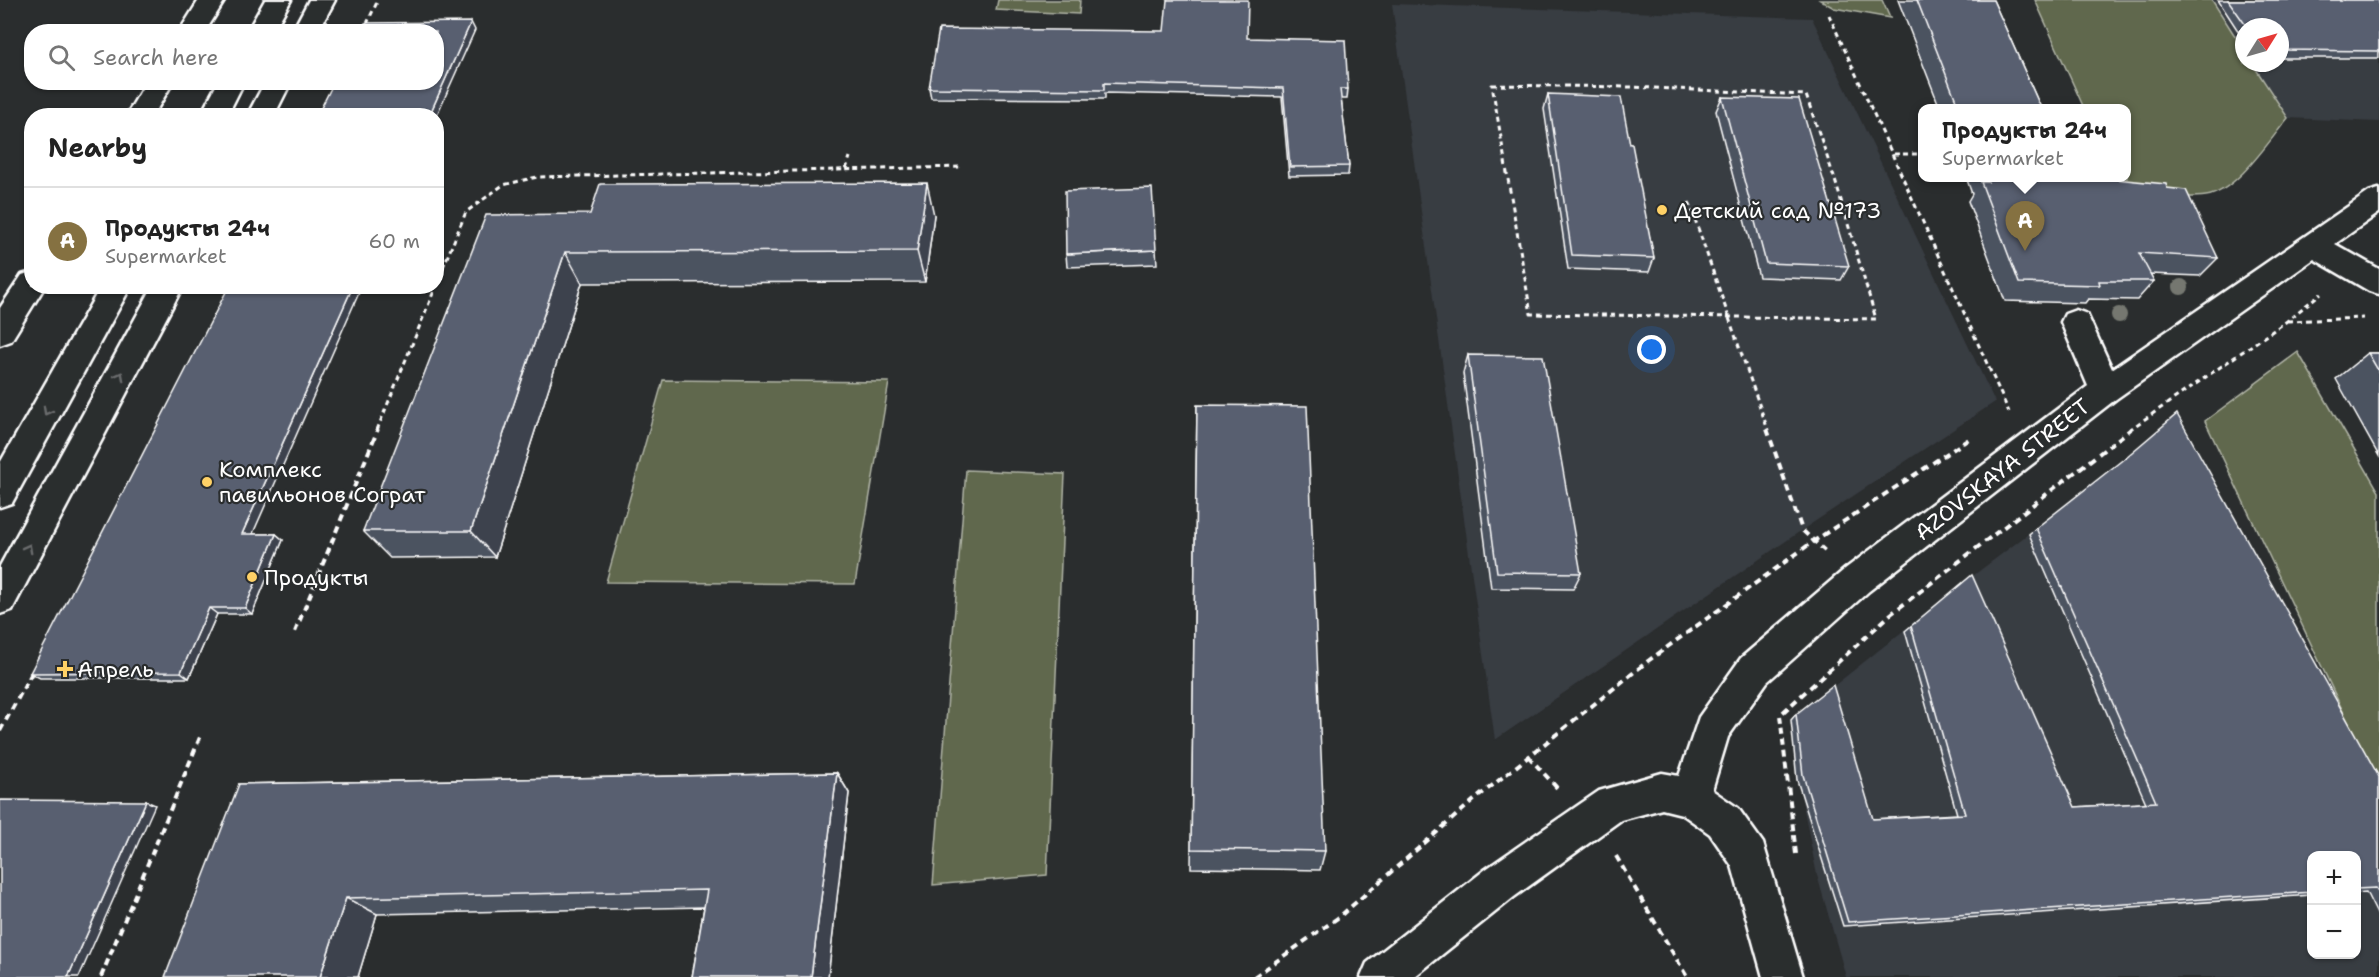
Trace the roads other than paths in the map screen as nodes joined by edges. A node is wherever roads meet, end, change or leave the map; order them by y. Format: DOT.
graph roads {
  1 [pos="212,0"];
  2 [pos="278,0"];
  3 [pos="322,0"];
  4 [pos="197,24"];
  5 [pos="264,24"];
  6 [pos="310,24"];
  7 [pos="155,90"];
  8 [pos="227,90"];
  9 [pos="274,90"];
  10 [pos="143,108"];
  11 [pos="217,108"];
  12 [pos="264,108"];
  13 [pos="2379,199"];
  14 [pos="2312,245"];
  15 [pos="2379,283"];
  16 [pos="25,294"];
  17 [pos="112,294"];
  18 [pos="164,294"];
  19 [pos="2076,322"];
  20 [pos="0,333"];
  21 [pos="2104,390"];
  22 [pos="0,493"];
  23 [pos="0,599"];
  24 [pos="1691,797"];
  25 [pos="1381,977"];
  26 [pos="1783,977"];
  1 -- 4 [label="street"];
  2 -- 5 [label="street"];
  3 -- 6 [label="street"];
  7 -- 10 [label="street"];
  8 -- 11 [label="street"];
  9 -- 12 [label="street"];
  13 -- 14 [label="street, AZOVSKAYA STREET"];
  14 -- 15 [label="street"];
  14 -- 21 [label="street, AZOVSKAYA STREET"];
  16 -- 20 [label="street"];
  17 -- 22 [label="street, one-way"];
  23 -- 18 [label="street, one-way"];
  19 -- 21 [label="street"];
  21 -- 24 [label="street, AZOVSKAYA STREET"];
  24 -- 25 [label="street"];
  24 -- 26 [label="street"];
}
